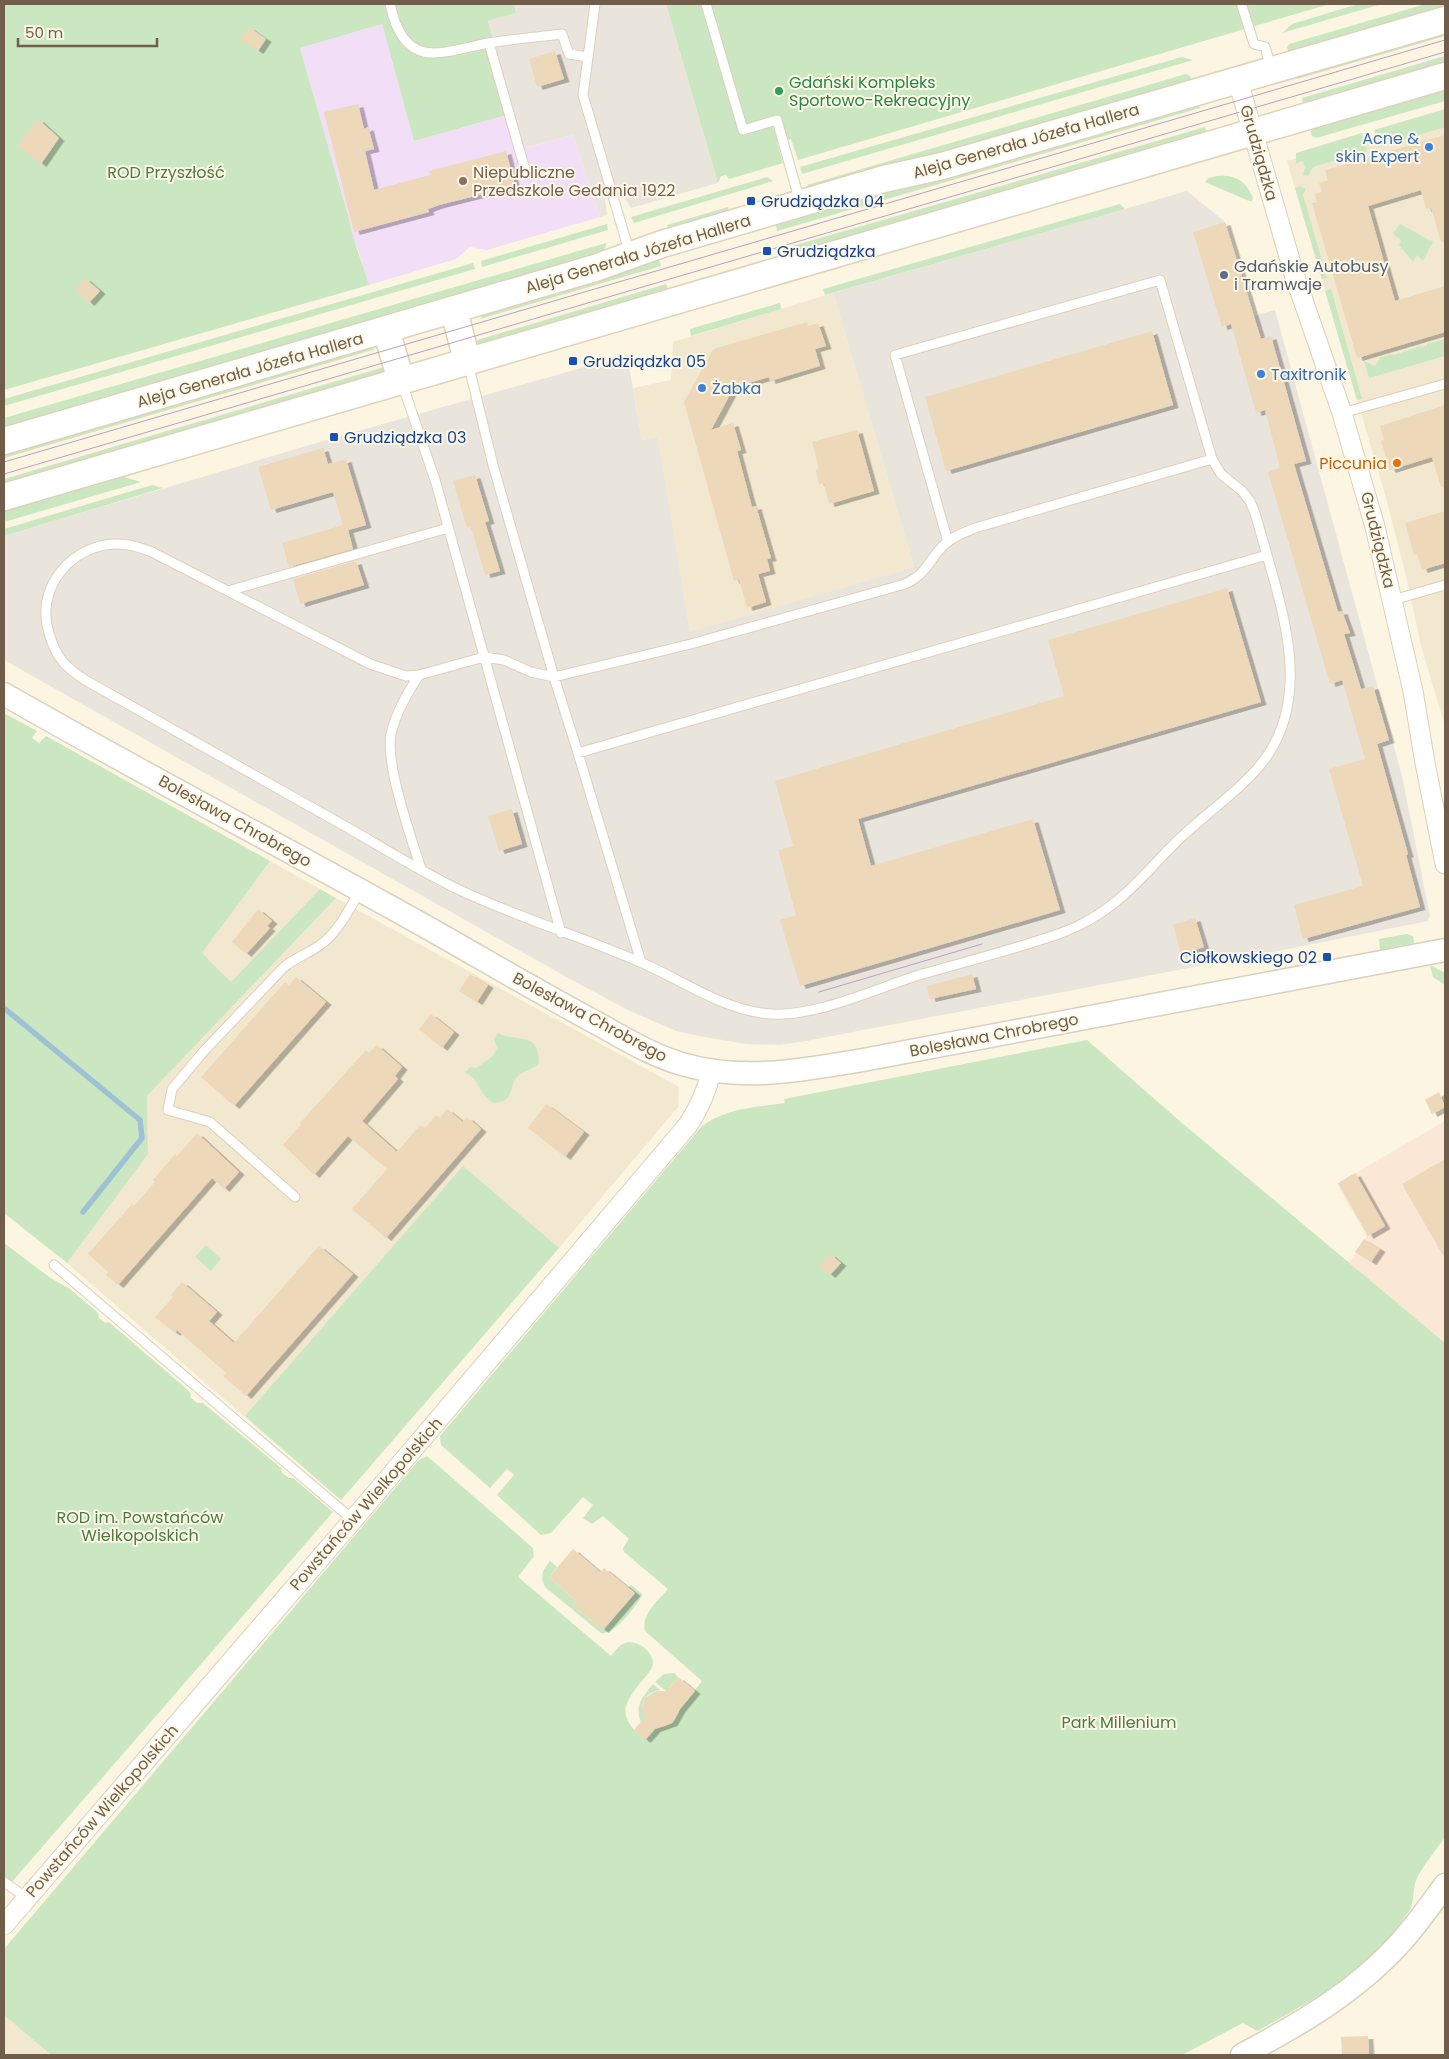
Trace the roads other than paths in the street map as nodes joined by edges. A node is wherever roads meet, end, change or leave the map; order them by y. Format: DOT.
graph roads {
  1 [pos="390,4"];
  2 [pos="595,4"];
  3 [pos="706,4"];
  4 [pos="1242,6"];
  5 [pos="1445,20"];
  6 [pos="489,43"];
  7 [pos="588,57"];
  8 [pos="1272,71"];
  9 [pos="1445,76"];
  10 [pos="1238,81"];
  11 [pos="1252,132"];
  12 [pos="526,173"];
  13 [pos="801,204"];
  14 [pos="630,254"];
  15 [pos="454,310"];
  16 [pos="386,330"];
  17 [pos="467,361"];
  18 [pos="402,381"];
  19 [pos="1445,384"];
  20 [pos="1342,413"];
  21 [pos="4,442"];
  22 [pos="1212,459"];
  23 [pos="4,497"];
  24 [pos="448,528"];
  25 [pos="948,542"];
  26 [pos="1267,555"];
  27 [pos="1445,585"];
  28 [pos="228,591"];
  29 [pos="1393,600"];
  30 [pos="484,657"];
  31 [pos="419,675"];
  32 [pos="554,677"];
  33 [pos="4,694"];
  34 [pos="578,753"];
  35 [pos="1445,864"];
  36 [pos="421,868"];
  37 [pos="360,890"];
  38 [pos="561,933"];
  39 [pos="1445,950"];
  40 [pos="641,962"];
  41 [pos="711,1071"];
  42 [pos="295,1197"];
  43 [pos="54,1264"];
  44 [pos="353,1520"];
  45 [pos="4,1882"];
  46 [pos="1445,1885"];
  47 [pos="27,1898"];
  48 [pos="4,1925"];
  49 [pos="1242,2055"];
  1 -- 6 [label="lane"];
  2 -- 7 [label="lane"];
  3 -- 13 [label="lane"];
  4 -- 8 [label="lane"];
  5 -- 8 [label="main road, Aleja Generała Józefa Hallera"];
  6 -- 7 [label="lane"];
  6 -- 12 [label="lane"];
  7 -- 14 [label="lane"];
  8 -- 10 [label="main road, Aleja Generała Józefa Hallera"];
  9 -- 11 [label="main road"];
  10 -- 11 [label="street, Grudziądzka"];
  10 -- 13 [label="main road, Aleja Generała Józefa Hallera"];
  11 -- 17 [label="main road"];
  11 -- 20 [label="street, Grudziądzka"];
  13 -- 14 [label="main road, Aleja Generała Józefa Hallera"];
  14 -- 15 [label="main road, Aleja Generała Józefa Hallera"];
  15 -- 16 [label="main road, Aleja Generała Józefa Hallera"];
  15 -- 17 [label="main road"];
  16 -- 18 [label="main road"];
  16 -- 21 [label="main road, Aleja Generała Józefa Hallera"];
  17 -- 18 [label="main road"];
  17 -- 32 [label="lane"];
  18 -- 23 [label="main road"];
  18 -- 24 [label="lane"];
  19 -- 20 [label="lane"];
  20 -- 29 [label="street, Grudziądzka"];
  22 -- 25 [label="lane"];
  22 -- 25 [label="lane"];
  22 -- 26 [label="lane"];
  24 -- 28 [label="lane"];
  24 -- 30 [label="lane"];
  25 -- 32 [label="lane"];
  26 -- 34 [label="lane"];
  26 -- 40 [label="lane"];
  27 -- 29 [label="lane"];
  28 -- 31 [label="lane"];
  28 -- 36 [label="lane"];
  29 -- 35 [label="street, Grudziądzka"];
  30 -- 31 [label="lane"];
  30 -- 32 [label="lane"];
  30 -- 38 [label="lane"];
  31 -- 36 [label="lane"];
  32 -- 34 [label="lane"];
  33 -- 37 [label="street, Bolesława Chrobrego"];
  34 -- 40 [label="lane"];
  36 -- 38 [label="lane"];
  37 -- 41 [label="street, Bolesława Chrobrego"];
  37 -- 42 [label="lane"];
  38 -- 40 [label="lane"];
  39 -- 41 [label="street, Bolesława Chrobrego"];
  41 -- 44 [label="street, Powstańców Wielkopolskich"];
  43 -- 44 [label="lane"];
  44 -- 47 [label="street, Powstańców Wielkopolskich"];
  45 -- 47 [label="lane"];
  46 -- 49 [label="street"];
  47 -- 48 [label="street, Powstańców Wielkopolskich"];
}
